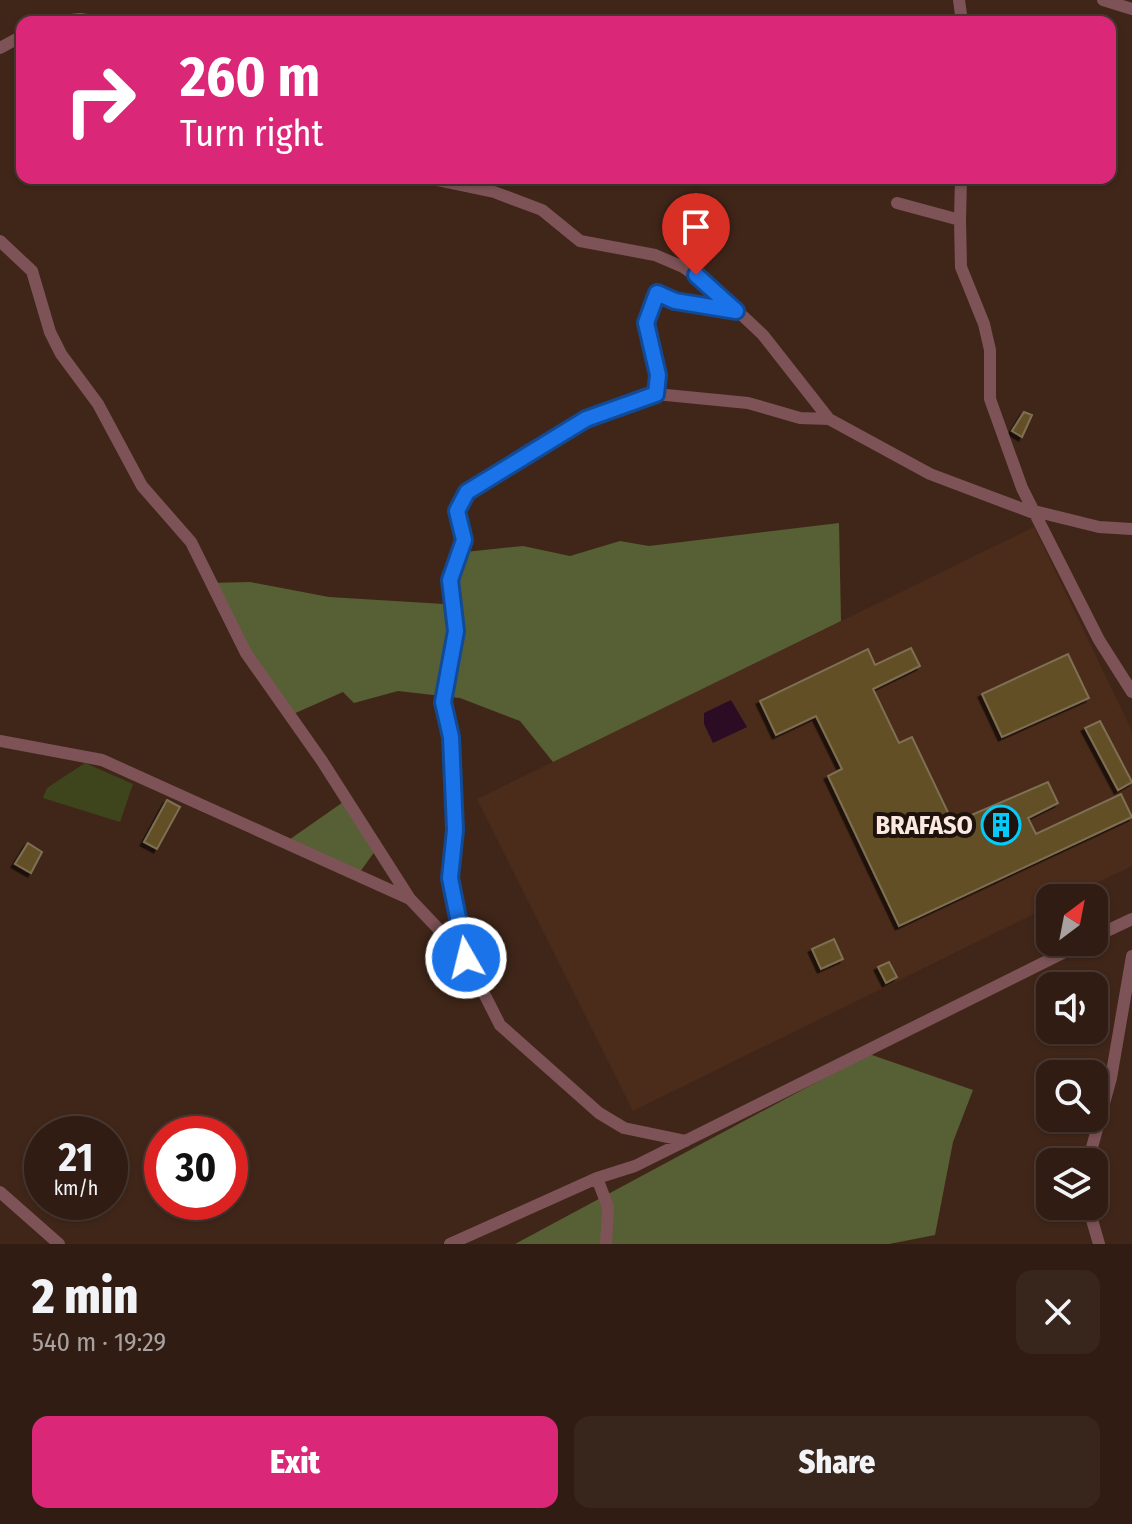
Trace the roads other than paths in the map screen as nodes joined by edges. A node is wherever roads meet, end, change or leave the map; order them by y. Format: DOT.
graph roads {
  1 [pos="1103,0"];
  2 [pos="1132,9"];
  3 [pos="456,184"];
  4 [pos="961,184"];
  5 [pos="897,203"];
  6 [pos="960,220"];
  7 [pos="0,241"];
  8 [pos="736,311"];
  9 [pos="656,394"];
  10 [pos="829,419"];
  11 [pos="1035,513"];
  12 [pos="1132,529"];
  13 [pos="1132,692"];
  14 [pos="0,741"];
  15 [pos="410,899"];
  16 [pos="1132,919"];
  17 [pos="1108,930"];
  18 [pos="1057,956"];
  19 [pos="1132,956"];
  20 [pos="466,958"];
  21 [pos="686,1141"];
  22 [pos="1092,1148"];
  23 [pos="597,1178"];
  24 [pos="0,1192"];
  25 [pos="1092,1220"];
  26 [pos="59,1244"];
  27 [pos="450,1244"];
  28 [pos="606,1244"];
  29 [pos="1099,1244"];
  1 -- 2 [label="street"];
  3 -- 8 [label="street"];
  4 -- 6 [label="street"];
  5 -- 6 [label="street"];
  6 -- 11 [label="street"];
  7 -- 15 [label="street"];
  8 -- 9 [label="street"];
  8 -- 10 [label="street"];
  9 -- 10 [label="street"];
  9 -- 20 [label="street"];
  10 -- 11 [label="street"];
  11 -- 12 [label="street"];
  11 -- 13 [label="street"];
  14 -- 15 [label="street"];
  15 -- 20 [label="street"];
  16 -- 17 [label="street"];
  18 -- 21 [label="street"];
  19 -- 22 [label="street"];
  20 -- 21 [label="street"];
  21 -- 23 [label="street"];
  23 -- 27 [label="street"];
  23 -- 28 [label="street"];
  24 -- 26 [label="street"];
  25 -- 29 [label="street"];
}
